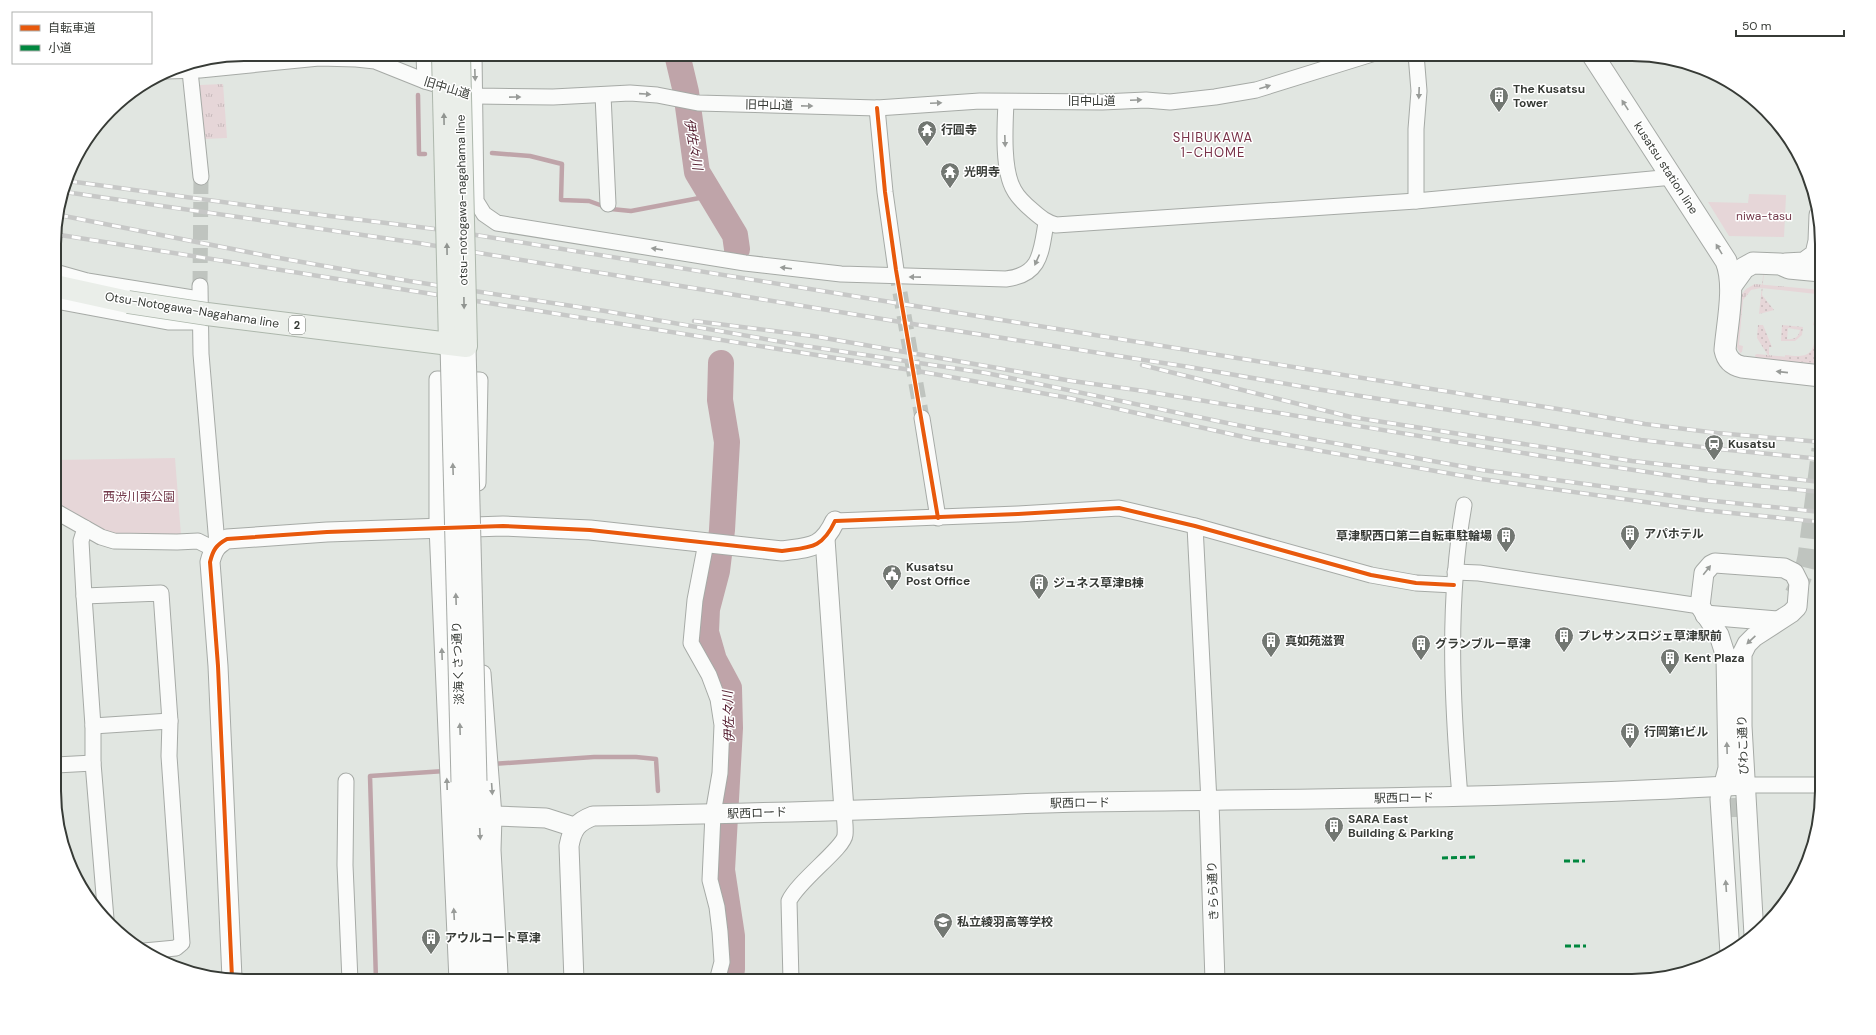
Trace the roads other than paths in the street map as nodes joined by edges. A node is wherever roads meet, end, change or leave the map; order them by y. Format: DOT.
graph roads {
  1 [pos="282,61"];
  2 [pos="384,61"];
  3 [pos="424,61"];
  4 [pos="443,61"];
  5 [pos="459,61"];
  6 [pos="474,61"];
  7 [pos="1349,61"];
  8 [pos="1417,61"];
  9 [pos="1597,61"];
  10 [pos="196,68"];
  11 [pos="425,81"];
  12 [pos="603,95"];
  13 [pos="476,96"];
  14 [pos="1006,102"];
  15 [pos="877,108"];
  16 [pos="201,177"];
  17 [pos="1673,177"];
  18 [pos="1416,201"];
  19 [pos="608,204"];
  20 [pos="1046,223"];
  21 [pos="1815,252"];
  22 [pos="1780,264"];
  23 [pos="896,270"];
  24 [pos="1815,271"];
  25 [pos="61,274"];
  26 [pos="1731,286"];
  27 [pos="61,294"];
  28 [pos="61,295"];
  29 [pos="200,322"];
  30 [pos="458,345"];
  31 [pos="1815,375"];
  32 [pos="922,418"];
  33 [pos="1464,506"];
  34 [pos="61,515"];
  35 [pos="938,518"];
  36 [pos="835,521"];
  37 [pos="478,526"];
  38 [pos="1195,526"];
  39 [pos="436,527"];
  40 [pos="85,528"];
  41 [pos="825,539"];
  42 [pos="715,544"];
  43 [pos="216,547"];
  44 [pos="1454,579"];
  45 [pos="84,596"];
  46 [pos="1702,610"];
  47 [pos="1778,621"];
  48 [pos="170,721"];
  49 [pos="93,726"];
  50 [pos="93,763"];
  51 [pos="61,765"];
  52 [pos="346,781"];
  53 [pos="469,781"];
  54 [pos="1744,785"];
  55 [pos="1815,785"];
  56 [pos="1723,786"];
  57 [pos="1460,797"];
  58 [pos="1209,802"];
  59 [pos="844,810"];
  60 [pos="715,814"];
  61 [pos="494,816"];
  62 [pos="1735,824"];
  63 [pos="574,827"];
  64 [pos="105,911"];
  65 [pos="1754,928"];
  66 [pos="1741,938"];
  67 [pos="1730,946"];
  68 [pos="152,950"];
  69 [pos="232,974"];
  70 [pos="350,974"];
  71 [pos="457,974"];
  72 [pos="472,974"];
  73 [pos="494,974"];
  74 [pos="494,974"];
  75 [pos="574,974"];
  76 [pos="719,974"];
  77 [pos="791,974"];
  78 [pos="1215,974"];
  1 -- 10 [label="street, 旧中山道"];
  2 -- 11 [label="street, 旧中山道"];
  3 -- 11 [label="street"];
  30 -- 4 [label="main road, Otsu-Notogawa-Nagahama line, one-way, bridge"];
  5 -- 30 [label="main road, otsu-notogawa-nagahama line, one-way, bridge"];
  6 -- 13 [label="street, one-way"];
  14 -- 7 [label="street, 旧中山道, one-way"];
  8 -- 18 [label="street, one-way"];
  17 -- 9 [label="main road, kusatsu station line, one-way"];
  10 -- 16 [label="street"];
  11 -- 13 [label="street, 旧中山道"];
  13 -- 12 [label="street, 旧中山道, one-way"];
  12 -- 15 [label="street, 旧中山道, one-way"];
  12 -- 19 [label="street"];
  20 -- 13 [label="street, one-way"];
  15 -- 14 [label="street, 旧中山道, one-way"];
  14 -- 20 [label="street, one-way"];
  15 -- 23 [label="street"];
  17 -- 18 [label="street"];
  26 -- 17 [label="main road, kusatsu station line, one-way"];
  18 -- 20 [label="street"];
  21 -- 22 [label="street"];
  22 -- 24 [label="main road, kusatsu station line"];
  22 -- 26 [label="main road, kusatsu station line"];
  25 -- 29 [label="street"];
  31 -- 26 [label="main road, kusatsu station line, one-way"];
  27 -- 30 [label="main road, Otsu-Notogawa-Nagahama line / 2, bridge"];
  28 -- 29 [label="street"];
  29 -- 43 [label="street"];
  30 -- 53 [label="street, 淡海くさつ通り, bridge"];
  32 -- 35 [label="street"];
  33 -- 44 [label="street"];
  34 -- 40 [label="street"];
  35 -- 36 [label="street"];
  35 -- 38 [label="street"];
  36 -- 41 [label="street"];
  37 -- 39 [label="street"];
  37 -- 39 [label="street"];
  37 -- 42 [label="street"];
  37 -- 61 [label="street, one-way"];
  38 -- 44 [label="street"];
  38 -- 58 [label="street"];
  39 -- 43 [label="street"];
  71 -- 39 [label="street, one-way"];
  40 -- 43 [label="street"];
  40 -- 45 [label="street"];
  41 -- 42 [label="street"];
  41 -- 59 [label="street"];
  42 -- 60 [label="street"];
  43 -- 69 [label="street"];
  44 -- 46 [label="street"];
  44 -- 57 [label="street"];
  45 -- 48 [label="street"];
  45 -- 49 [label="street"];
  46 -- 47 [label="street"];
  46 -- 47 [label="street, びわこ通り, one-way"];
  56 -- 46 [label="street, びわこ通り, one-way"];
  47 -- 54 [label="street, びわこ通り, one-way"];
  48 -- 49 [label="street"];
  48 -- 68 [label="street"];
  49 -- 50 [label="street"];
  50 -- 51 [label="street"];
  50 -- 64 [label="street"];
  52 -- 70 [label="street"];
  53 -- 72 [label="street, 淡海くさつ通り"];
  53 -- 73 [label="street, 淡海くさつ通り, one-way"];
  54 -- 55 [label="street"];
  54 -- 56 [label="street, 駅西ロード"];
  54 -- 65 [label="street, びわこ通り"];
  56 -- 57 [label="street, 駅西ロード"];
  67 -- 56 [label="street, びわこ通り, one-way"];
  57 -- 58 [label="street, 駅西ロード"];
  58 -- 59 [label="street, 駅西ロード"];
  58 -- 78 [label="street, きらら通り"];
  59 -- 60 [label="street, 駅西ロード"];
  59 -- 77 [label="street"];
  60 -- 63 [label="street, 駅西ロード"];
  60 -- 76 [label="street"];
  61 -- 63 [label="street"];
  61 -- 74 [label="street"];
  62 -- 66 [label="street"];
  63 -- 75 [label="street"];
}
